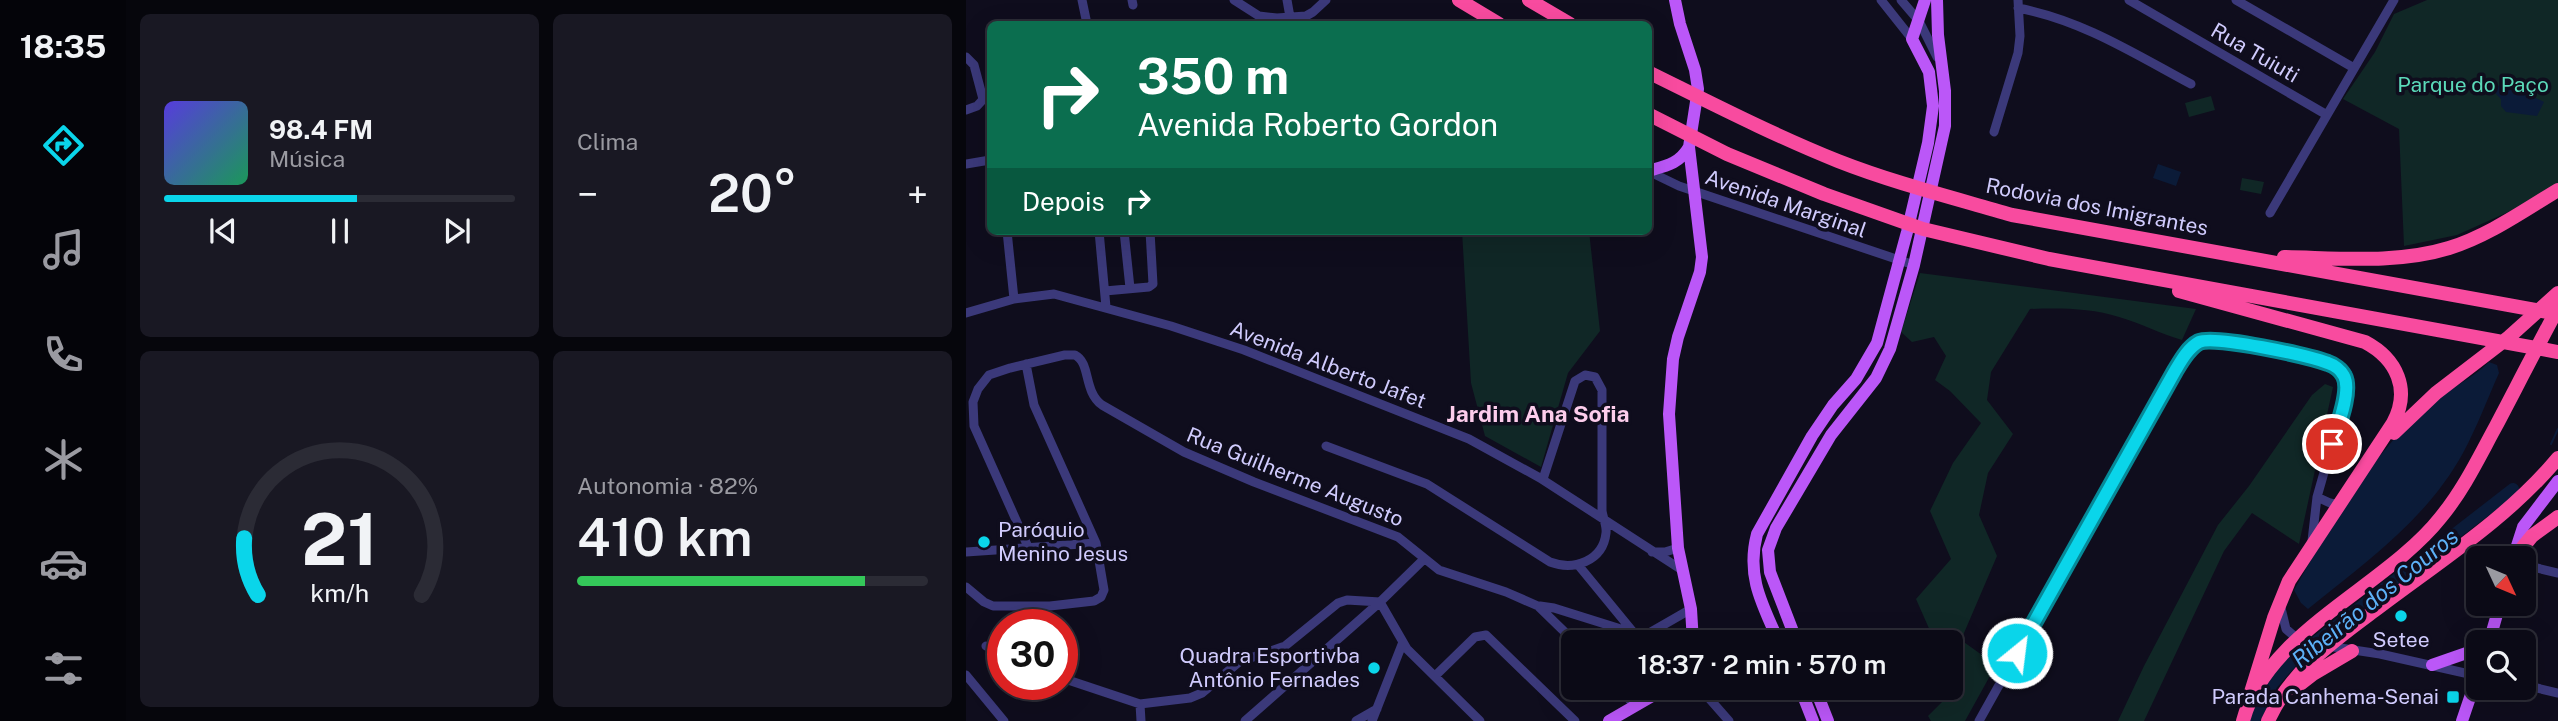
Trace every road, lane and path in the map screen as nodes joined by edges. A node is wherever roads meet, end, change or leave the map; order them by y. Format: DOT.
graph roads {
  1 [pos="1082,0"];
  2 [pos="1234,0"];
  3 [pos="1287,0"];
  4 [pos="1326,0"];
  5 [pos="1459,0"];
  6 [pos="1529,0"];
  7 [pos="1675,0"];
  8 [pos="1881,0"];
  9 [pos="1901,0"];
  10 [pos="1925,0"];
  11 [pos="1937,0"];
  12 [pos="2129,0"];
  13 [pos="2236,0"];
  14 [pos="2403,0"];
  15 [pos="2393,2"];
  16 [pos="2018,4"];
  17 [pos="1290,17"];
  18 [pos="1307,20"];
  19 [pos="1086,21"];
  20 [pos="1494,21"];
  21 [pos="1565,21"];
  22 [pos="1919,21"];
  23 [pos="1912,39"];
  24 [pos="966,57"];
  25 [pos="1941,67"];
  26 [pos="2354,68"];
  27 [pos="1652,74"];
  28 [pos="2191,84"];
  29 [pos="987,95"];
  30 [pos="966,110"];
  31 [pos="2327,115"];
  32 [pos="1652,116"];
  33 [pos="1994,132"];
  34 [pos="1689,147"];
  35 [pos="987,160"];
  36 [pos="966,164"];
  37 [pos="1652,170"];
  38 [pos="1652,173"];
  39 [pos="1693,190"];
  40 [pos="2558,190"];
  41 [pos="2270,213"];
  42 [pos="1007,235"];
  43 [pos="1099,235"];
  44 [pos="1124,235"];
  45 [pos="1150,235"];
  46 [pos="2236,256"];
  47 [pos="1900,261"];
  48 [pos="1914,265"];
  49 [pos="2096,268"];
  50 [pos="1130,288"];
  51 [pos="1105,291"];
  52 [pos="2558,293"];
  53 [pos="1014,299"];
  54 [pos="1106,307"];
  55 [pos="2558,308"];
  56 [pos="966,311"];
  57 [pos="2558,314"];
  58 [pos="1877,343"];
  59 [pos="2558,352"];
  60 [pos="1026,364"];
  61 [pos="1869,388"];
  62 [pos="1847,390"];
  63 [pos="1831,435"];
  64 [pos="1326,446"];
  65 [pos="2372,457"];
  66 [pos="2558,458"];
  67 [pos="1543,479"];
  68 [pos="2558,481"];
  69 [pos="2318,497"];
  70 [pos="2339,505"];
  71 [pos="2558,517"];
  72 [pos="1604,521"];
  73 [pos="1096,543"];
  74 [pos="2311,546"];
  75 [pos="2517,546"];
  76 [pos="2523,546"];
  77 [pos="1678,548"];
  78 [pos="1029,549"];
  79 [pos="968,551"];
  80 [pos="1652,552"];
  81 [pos="1424,559"];
  82 [pos="1578,566"];
  83 [pos="2536,568"];
  84 [pos="1682,570"];
  85 [pos="2558,573"];
  86 [pos="966,587"];
  87 [pos="2281,600"];
  88 [pos="1380,602"];
  89 [pos="1538,606"];
  90 [pos="1691,609"];
  91 [pos="1574,614"];
  92 [pos="1771,623"];
  93 [pos="1561,627"];
  94 [pos="1564,630"];
  95 [pos="1623,630"];
  96 [pos="1632,630"];
  97 [pos="1654,630"];
  98 [pos="1692,630"];
  99 [pos="1774,630"];
  100 [pos="1777,630"];
  101 [pos="1792,630"];
  102 [pos="2299,641"];
  103 [pos="1403,642"];
  104 [pos="2323,647"];
  105 [pos="2353,650"];
  106 [pos="2466,653"];
  107 [pos="2432,665"];
  108 [pos="2466,672"];
  109 [pos="966,675"];
  110 [pos="1435,676"];
  111 [pos="1078,683"];
  112 [pos="2536,688"];
  113 [pos="2558,693"];
  114 [pos="1630,700"];
  115 [pos="1646,700"];
  116 [pos="1711,700"];
  117 [pos="1805,700"];
  118 [pos="1820,700"];
  119 [pos="2469,700"];
  120 [pos="1140,704"];
  121 [pos="2247,705"];
  122 [pos="1636,706"];
  123 [pos="2275,706"];
  124 [pos="1377,709"];
  125 [pos="1004,721"];
  126 [pos="1141,721"];
  127 [pos="1245,721"];
  128 [pos="1356,721"];
  129 [pos="1372,721"];
  130 [pos="1480,721"];
  131 [pos="1576,721"];
  132 [pos="1609,721"];
  133 [pos="1729,721"];
  134 [pos="1813,721"];
  135 [pos="1828,721"];
  136 [pos="1979,721"];
  137 [pos="2243,721"];
  138 [pos="2268,721"];
  139 [pos="2462,721"];
  1 -- 19 [label="street"];
  2 -- 17 [label="street"];
  3 -- 17 [label="street"];
  4 -- 18 [label="street"];
  5 -- 20 [label="highway"];
  6 -- 21 [label="highway"];
  7 -- 34 [label="main road"];
  8 -- 23 [label="street"];
  9 -- 22 [label="street"];
  10 -- 22 [label="main road"];
  11 -- 25 [label="main road"];
  12 -- 31 [label="street, Rua Tuiuti"];
  13 -- 26 [label="street"];
  14 -- 15 [label="street"];
  15 -- 26 [label="street"];
  16 -- 28 [label="street"];
  16 -- 33 [label="street"];
  17 -- 18 [label="street"];
  22 -- 23 [label="main road"];
  22 -- 25 [label="street"];
  23 -- 47 [label="main road"];
  24 -- 29 [label="street"];
  25 -- 48 [label="main road"];
  26 -- 31 [label="street"];
  27 -- 46 [label="highway, Rodovia dos Imigrantes"];
  29 -- 30 [label="street"];
  31 -- 41 [label="street"];
  32 -- 49 [label="highway"];
  34 -- 37 [label="main road"];
  34 -- 39 [label="main road"];
  35 -- 36 [label="street"];
  38 -- 39 [label="street, Avenida Marginal"];
  39 -- 47 [label="street, Avenida Marginal"];
  39 -- 77 [label="main road"];
  40 -- 46 [label="highway"];
  42 -- 53 [label="street"];
  43 -- 51 [label="street"];
  44 -- 50 [label="street"];
  45 -- 50 [label="street"];
  46 -- 57 [label="highway, Rodovia dos Imigrantes"];
  47 -- 48 [label="street, Avenida Marginal"];
  47 -- 58 [label="main road"];
  48 -- 61 [label="main road"];
  49 -- 59 [label="highway"];
  49 -- 65 [label="highway"];
  50 -- 51 [label="street"];
  51 -- 54 [label="street"];
  52 -- 65 [label="highway"];
  53 -- 54 [label="street, Avenida Alberto Jafet"];
  53 -- 56 [label="street, Avenida Alberto Jafet"];
  54 -- 67 [label="street, Avenida Alberto Jafet"];
  55 -- 102 [label="highway"];
  58 -- 61 [label="main road"];
  58 -- 62 [label="main road"];
  60 -- 73 [label="street"];
  60 -- 78 [label="street"];
  60 -- 81 [label="street, Rua Guilherme Augusto"];
  61 -- 63 [label="main road"];
  62 -- 63 [label="main road"];
  62 -- 92 [label="main road"];
  63 -- 101 [label="main road"];
  64 -- 82 [label="street"];
  65 -- 70 [label="highway"];
  66 -- 104 [label="highway"];
  67 -- 72 [label="street, Avenida Alberto Jafet"];
  67 -- 72 [label="street"];
  68 -- 75 [label="main road"];
  69 -- 70 [label="street"];
  69 -- 74 [label="street"];
  69 -- 136 [label="street"];
  70 -- 74 [label="highway"];
  71 -- 76 [label="highway"];
  72 -- 80 [label="street, Avenida Alberto Jafet"];
  72 -- 82 [label="street"];
  73 -- 78 [label="street"];
  73 -- 86 [label="street"];
  74 -- 87 [label="highway"];
  77 -- 80 [label="street"];
  77 -- 84 [label="main road"];
  78 -- 79 [label="street"];
  80 -- 84 [label="street, Avenida Alberto Jafet"];
  81 -- 88 [label="street"];
  81 -- 89 [label="street"];
  82 -- 96 [label="street"];
  83 -- 85 [label="street"];
  84 -- 90 [label="main road"];
  87 -- 102 [label="street"];
  87 -- 121 [label="highway"];
  88 -- 103 [label="street"];
  88 -- 120 [label="street"];
  88 -- 127 [label="street"];
  89 -- 91 [label="street"];
  89 -- 93 [label="street"];
  90 -- 97 [label="street"];
  90 -- 98 [label="main road"];
  91 -- 93 [label="street"];
  91 -- 95 [label="street"];
  92 -- 99 [label="main road"];
  92 -- 100 [label="main road"];
  93 -- 94 [label="street"];
  102 -- 104 [label="street"];
  102 -- 121 [label="highway"];
  103 -- 110 [label="street"];
  103 -- 124 [label="street"];
  104 -- 105 [label="street"];
  104 -- 123 [label="highway"];
  105 -- 107 [label="street"];
  105 -- 123 [label="highway"];
  106 -- 107 [label="main road"];
  107 -- 108 [label="street"];
  109 -- 125 [label="street"];
  110 -- 130 [label="street"];
  110 -- 131 [label="street"];
  111 -- 120 [label="street"];
  112 -- 113 [label="street"];
  114 -- 122 [label="street"];
  115 -- 122 [label="main road"];
  116 -- 133 [label="street"];
  117 -- 134 [label="main road"];
  118 -- 135 [label="main road"];
  119 -- 139 [label="main road"];
  120 -- 126 [label="street"];
  121 -- 137 [label="highway"];
  122 -- 132 [label="main road"];
  123 -- 138 [label="highway"];
  124 -- 128 [label="street"];
  124 -- 129 [label="street"];
}
